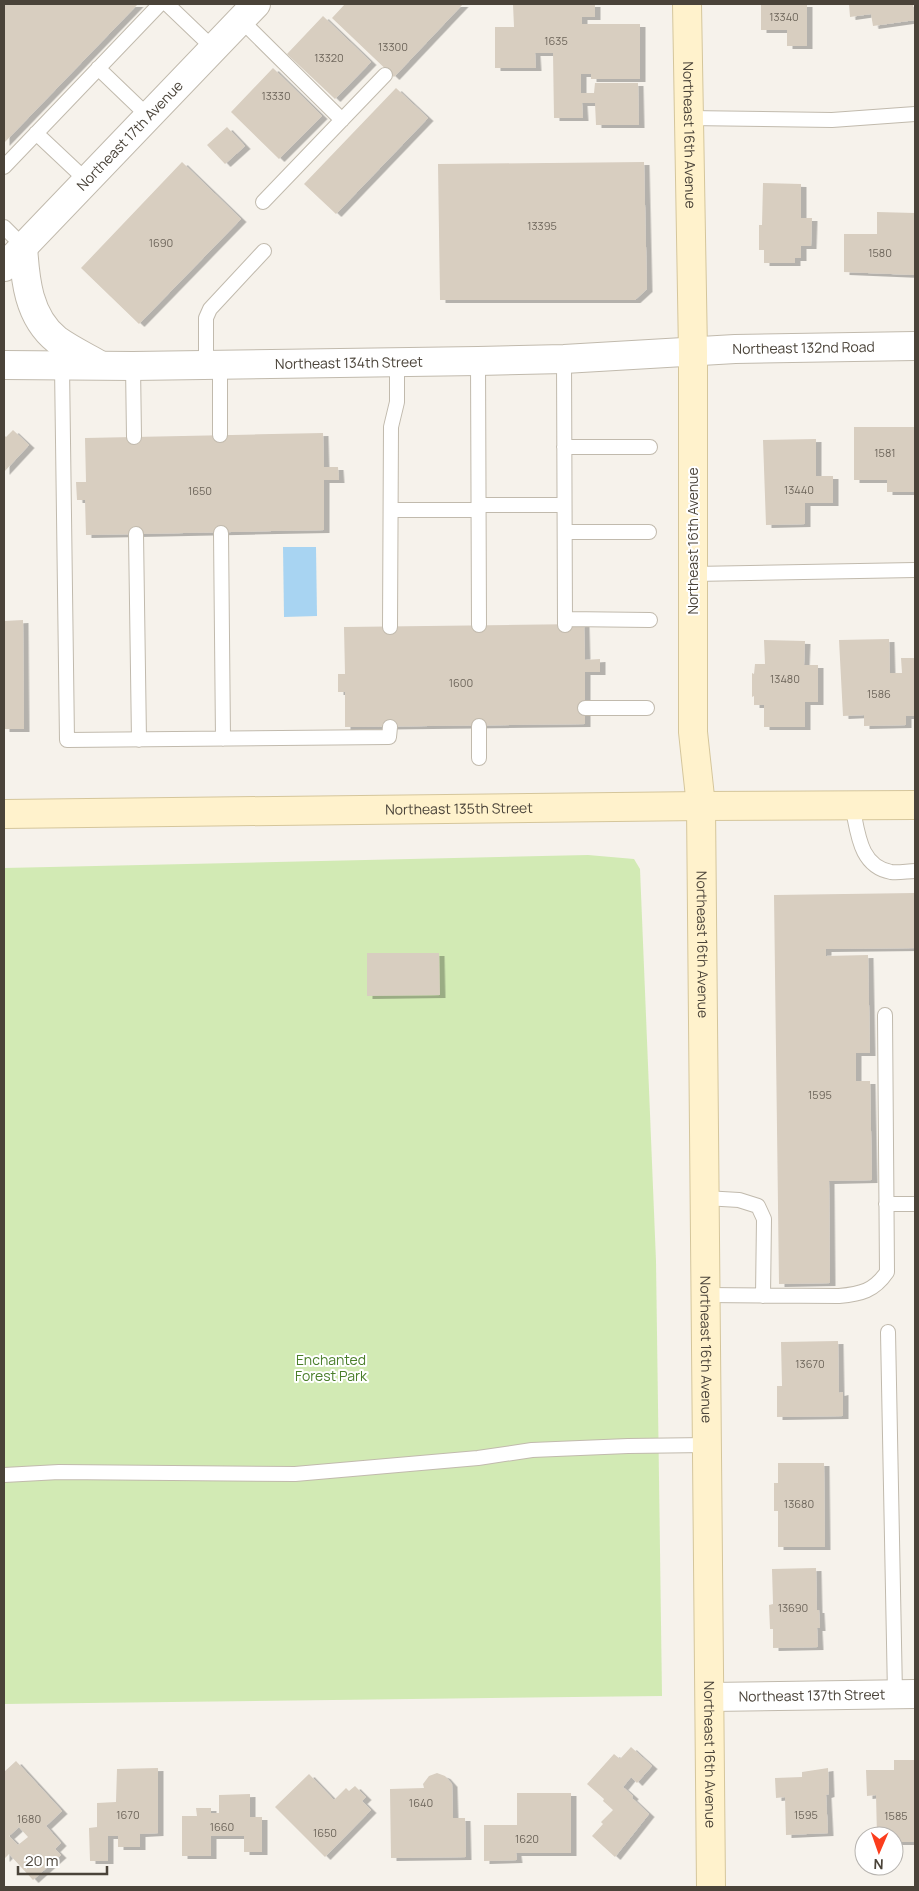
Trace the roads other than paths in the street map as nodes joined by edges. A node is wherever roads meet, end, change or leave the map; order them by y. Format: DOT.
graph roads {
  1 [pos="160,4"];
  2 [pos="167,4"];
  3 [pos="687,4"];
  4 [pos="248,12"];
  5 [pos="213,48"];
  6 [pos="98,68"];
  7 [pos="385,75"];
  8 [pos="915,114"];
  9 [pos="148,116"];
  10 [pos="688,118"];
  11 [pos="342,120"];
  12 [pos="36,133"];
  13 [pos="4,167"];
  14 [pos="86,180"];
  15 [pos="263,202"];
  16 [pos="13,236"];
  17 [pos="264,251"];
  18 [pos="4,267"];
  19 [pos="915,346"];
  20 [pos="693,352"];
  21 [pos="564,359"];
  22 [pos="478,361"];
  23 [pos="397,362"];
  24 [pos="4,365"];
  25 [pos="213,365"];
  26 [pos="62,366"];
  27 [pos="102,366"];
  28 [pos="133,366"];
  29 [pos="220,435"];
  30 [pos="134,437"];
  31 [pos="650,446"];
  32 [pos="564,447"];
  33 [pos="564,505"];
  34 [pos="479,508"];
  35 [pos="391,510"];
  36 [pos="565,532"];
  37 [pos="649,532"];
  38 [pos="221,533"];
  39 [pos="136,534"];
  40 [pos="915,570"];
  41 [pos="693,574"];
  42 [pos="650,620"];
  43 [pos="479,626"];
  44 [pos="390,627"];
  45 [pos="585,708"];
  46 [pos="647,708"];
  47 [pos="479,726"];
  48 [pos="390,727"];
  49 [pos="223,739"];
  50 [pos="139,740"];
  51 [pos="479,758"];
  52 [pos="852,805"];
  53 [pos="701,806"];
  54 [pos="915,806"];
  55 [pos="4,814"];
  56 [pos="915,871"];
  57 [pos="885,1016"];
  58 [pos="705,1198"];
  59 [pos="886,1204"];
  60 [pos="915,1204"];
  61 [pos="705,1295"];
  62 [pos="763,1296"];
  63 [pos="888,1332"];
  64 [pos="707,1445"];
  65 [pos="4,1476"];
  66 [pos="905,1694"];
  67 [pos="710,1697"];
  68 [pos="711,1887"];
  1 -- 6 [label="lane"];
  2 -- 5 [label="lane"];
  3 -- 10 [label="street, Northeast 16th Avenue"];
  4 -- 5 [label="street, Northeast 17th Avenue"];
  4 -- 11 [label="lane"];
  5 -- 9 [label="street, Northeast 17th Avenue"];
  6 -- 9 [label="lane"];
  6 -- 12 [label="lane"];
  7 -- 11 [label="lane"];
  8 -- 10 [label="lane"];
  9 -- 14 [label="street, Northeast 17th Avenue"];
  10 -- 20 [label="street, Northeast 16th Avenue"];
  11 -- 15 [label="lane"];
  12 -- 13 [label="lane"];
  12 -- 14 [label="lane"];
  14 -- 16 [label="street, Northeast 17th Avenue"];
  16 -- 18 [label="street, Northeast 17th Avenue"];
  16 -- 27 [label="street"];
  17 -- 25 [label="lane"];
  19 -- 20 [label="street, Northeast 132nd Road"];
  20 -- 21 [label="street, Northeast 134th Street"];
  20 -- 41 [label="street, Northeast 16th Avenue"];
  21 -- 22 [label="street, Northeast 134th Street"];
  21 -- 32 [label="lane"];
  22 -- 23 [label="street, Northeast 134th Street"];
  22 -- 34 [label="lane"];
  23 -- 25 [label="street, Northeast 134th Street"];
  23 -- 35 [label="lane"];
  24 -- 26 [label="street, Northeast 134th Street"];
  25 -- 28 [label="street, Northeast 134th Street"];
  25 -- 29 [label="lane"];
  26 -- 27 [label="street, Northeast 134th Street"];
  26 -- 50 [label="lane"];
  27 -- 28 [label="street, Northeast 134th Street"];
  28 -- 30 [label="lane"];
  31 -- 32 [label="lane"];
  32 -- 33 [label="lane"];
  33 -- 34 [label="lane"];
  33 -- 36 [label="lane"];
  34 -- 35 [label="lane"];
  34 -- 43 [label="lane"];
  35 -- 44 [label="lane"];
  36 -- 37 [label="lane"];
  36 -- 42 [label="lane"];
  38 -- 49 [label="lane"];
  39 -- 50 [label="lane"];
  40 -- 41 [label="lane"];
  41 -- 53 [label="street, Northeast 16th Avenue"];
  45 -- 46 [label="lane"];
  47 -- 51 [label="lane"];
  48 -- 49 [label="lane"];
  49 -- 50 [label="lane"];
  52 -- 53 [label="street, Northeast 135th Street"];
  52 -- 54 [label="street, Northeast 135th Street"];
  52 -- 56 [label="lane"];
  53 -- 55 [label="street, Northeast 135th Street"];
  53 -- 58 [label="street, Northeast 16th Avenue"];
  57 -- 59 [label="lane"];
  58 -- 61 [label="street, Northeast 16th Avenue"];
  58 -- 62 [label="lane"];
  59 -- 60 [label="lane"];
  59 -- 62 [label="lane"];
  61 -- 62 [label="lane"];
  61 -- 64 [label="street, Northeast 16th Avenue"];
  63 -- 66 [label="lane"];
  64 -- 65 [label="lane"];
  64 -- 67 [label="street, Northeast 16th Avenue"];
  66 -- 67 [label="street, Northeast 137th Street"];
  67 -- 68 [label="street, Northeast 16th Avenue"];
}
